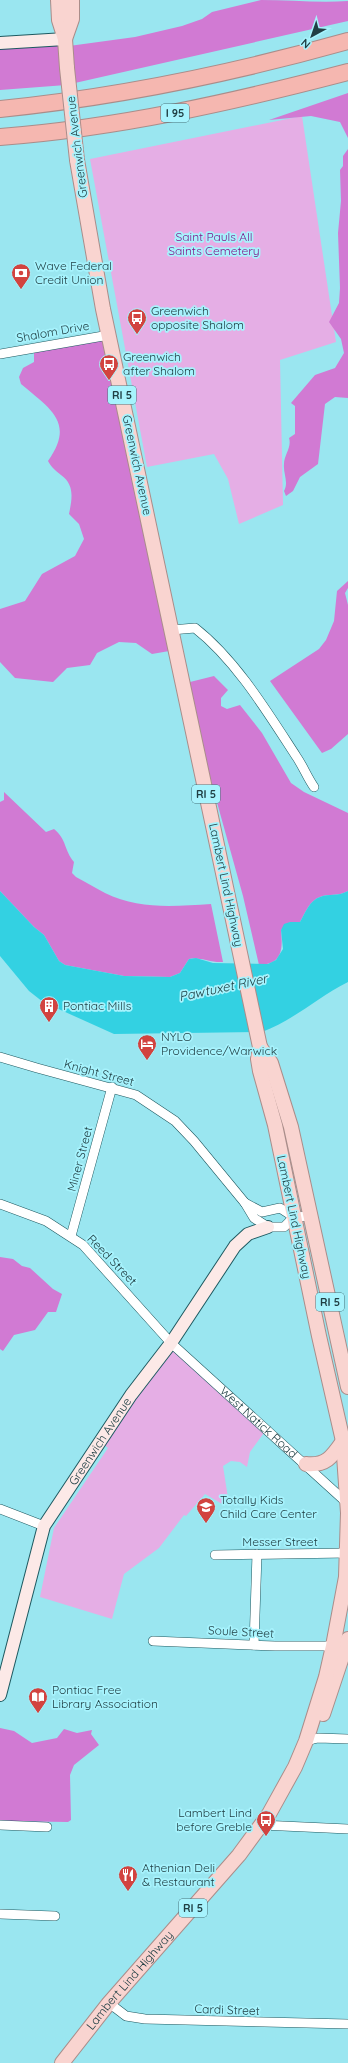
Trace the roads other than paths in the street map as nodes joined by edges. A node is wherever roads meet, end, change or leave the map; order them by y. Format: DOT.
graph roads {
  1 [pos="58,0"];
  2 [pos="72,0"];
  3 [pos="65,39"];
  4 [pos="348,41"];
  5 [pos="0,43"];
  6 [pos="348,72"];
  7 [pos="0,109"];
  8 [pos="0,137"];
  9 [pos="109,335"];
  10 [pos="0,354"];
  11 [pos="171,630"];
  12 [pos="314,788"];
  13 [pos="260,1047"];
  14 [pos="0,1056"];
  15 [pos="112,1087"];
  16 [pos="245,1203"];
  17 [pos="0,1204"];
  18 [pos="311,1216"];
  19 [pos="294,1217"];
  20 [pos="268,1227"];
  21 [pos="71,1236"];
  22 [pos="171,1343"];
  23 [pos="348,1387"];
  24 [pos="343,1441"];
  25 [pos="306,1464"];
  26 [pos="347,1503"];
  27 [pos="0,1509"];
  28 [pos="44,1526"];
  29 [pos="215,1554"];
  30 [pos="257,1554"];
  31 [pos="346,1554"];
  32 [pos="348,1639"];
  33 [pos="153,1641"];
  34 [pos="254,1645"];
  35 [pos="329,1646"];
  36 [pos="0,1695"];
  37 [pos="348,1739"];
  38 [pos="306,1742"];
  39 [pos="0,1825"];
  40 [pos="261,1825"];
  41 [pos="46,1827"];
  42 [pos="348,1829"];
  43 [pos="0,1914"];
  44 [pos="56,1916"];
  45 [pos="109,2003"];
  46 [pos="348,2024"];
  47 [pos="62,2063"];
  1 -- 3 [label="main road, Greenwich Avenue / RI 5"];
  2 -- 3 [label="main road, Greenwich Avenue / RI 5"];
  3 -- 5 [label="street"];
  3 -- 9 [label="main road, Greenwich Avenue / RI 5, bridge"];
  4 -- 7 [label="highway"];
  6 -- 8 [label="highway, I 95"];
  9 -- 10 [label="street, Shalom Drive"];
  9 -- 11 [label="main road, Greenwich Avenue / RI 5"];
  11 -- 12 [label="street"];
  11 -- 13 [label="main road, Lambert Lind Highway / RI 5"];
  13 -- 18 [label="main road, Lambert Lind Highway / RI 5"];
  13 -- 19 [label="main road, Lambert Lind Highway / RI 5"];
  14 -- 15 [label="street, Knight Street"];
  15 -- 16 [label="street, Knight Street"];
  15 -- 21 [label="street, Miner Street"];
  16 -- 19 [label="street, Knight Street"];
  16 -- 20 [label="street, Knight Street"];
  17 -- 21 [label="street, Reed Street"];
  18 -- 19 [label="street, Knight Street"];
  18 -- 23 [label="main road, Lambert Lind Highway / RI 5"];
  19 -- 20 [label="street, Knight Street"];
  19 -- 24 [label="main road, Lambert Lind Highway / RI 5"];
  20 -- 22 [label="street, Greenwich Avenue"];
  21 -- 22 [label="street, Reed Street"];
  22 -- 25 [label="street, West Natick Road"];
  22 -- 28 [label="street, Greenwich Avenue"];
  24 -- 25 [label="main road"];
  24 -- 26 [label="main road, Lambert Lind Highway / RI 5"];
  25 -- 26 [label="street, West Natick Road"];
  26 -- 31 [label="main road, Lambert Lind Highway / RI 5"];
  27 -- 28 [label="street"];
  28 -- 36 [label="street, Greenwich Avenue"];
  29 -- 30 [label="street, Messer Street"];
  30 -- 31 [label="street, Messer Street"];
  30 -- 34 [label="street"];
  31 -- 38 [label="main road, Lambert Lind Highway / RI 5"];
  32 -- 38 [label="main road, Lambert Lind Highway / RI 5"];
  33 -- 34 [label="street, Soule Street"];
  34 -- 35 [label="street, Soule Street"];
  37 -- 38 [label="street"];
  38 -- 40 [label="main road, Lambert Lind Highway / RI 5"];
  39 -- 41 [label="street"];
  40 -- 42 [label="street"];
  40 -- 45 [label="main road, Lambert Lind Highway / RI 5"];
  43 -- 44 [label="street"];
  45 -- 46 [label="street, Cardi Street"];
  45 -- 47 [label="main road, Lambert Lind Highway / RI 5"];
}
